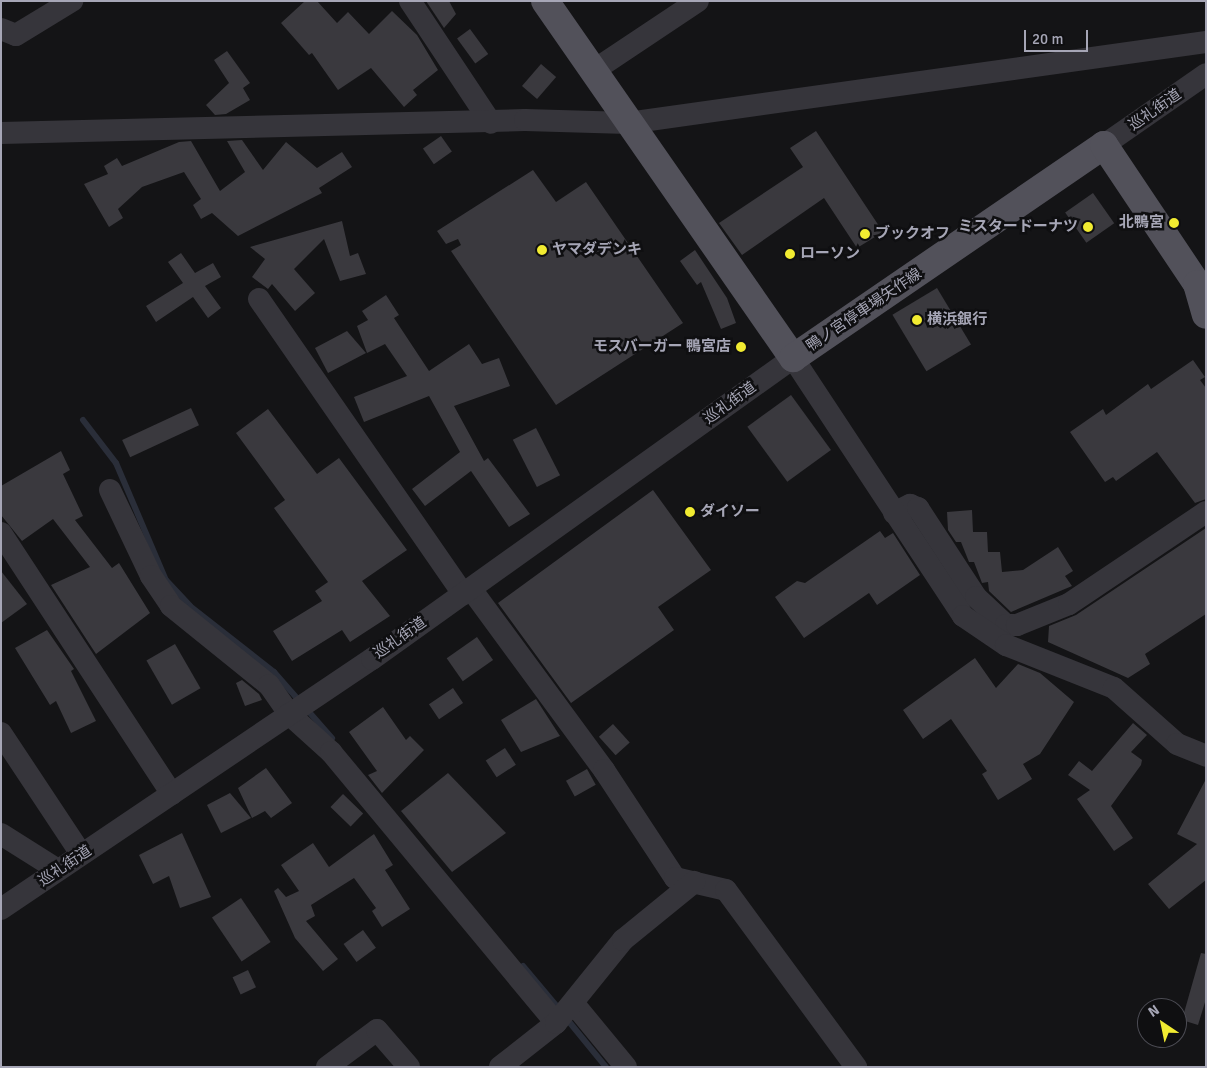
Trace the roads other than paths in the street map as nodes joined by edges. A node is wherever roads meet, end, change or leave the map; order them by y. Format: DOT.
graph roads {
  1 [pos="72,1"];
  2 [pos="410,1"];
  3 [pos="545,1"];
  4 [pos="698,1"];
  5 [pos="1,29"];
  6 [pos="1206,42"];
  7 [pos="593,71"];
  8 [pos="1206,74"];
  9 [pos="491,123"];
  10 [pos="628,123"];
  11 [pos="1,133"];
  12 [pos="1104,145"];
  13 [pos="1201,289"];
  14 [pos="259,299"];
  15 [pos="1206,315"];
  16 [pos="793,358"];
  17 [pos="110,490"];
  18 [pos="1206,512"];
  19 [pos="894,513"];
  20 [pos="1,533"];
  21 [pos="467,591"];
  22 [pos="289,714"];
  23 [pos="1,733"];
  24 [pos="1206,756"];
  25 [pos="172,794"];
  26 [pos="1,834"];
  27 [pos="82,854"];
  28 [pos="58,870"];
  29 [pos="694,882"];
  30 [pos="1,909"];
  31 [pos="574,1004"];
  32 [pos="556,1023"];
  33 [pos="327,1067"];
  34 [pos="409,1067"];
  35 [pos="500,1067"];
  36 [pos="626,1067"];
  37 [pos="856,1067"];
  1 -- 5 [label="street"];
  2 -- 9 [label="street"];
  3 -- 7 [label="main road, 鴨ノ宮停車場矢作線"];
  4 -- 7 [label="street"];
  6 -- 10 [label="street"];
  7 -- 10 [label="main road, 鴨ノ宮停車場矢作線"];
  8 -- 12 [label="street, 巡礼街道"];
  9 -- 10 [label="street"];
  9 -- 11 [label="street"];
  10 -- 16 [label="main road, 鴨ノ宮停車場矢作線"];
  12 -- 13 [label="main road"];
  12 -- 16 [label="main road, 鴨ノ宮停車場矢作線"];
  13 -- 15 [label="main road"];
  14 -- 21 [label="street"];
  16 -- 19 [label="street"];
  16 -- 21 [label="street, 巡礼街道"];
  17 -- 22 [label="street"];
  18 -- 19 [label="street"];
  19 -- 24 [label="street"];
  20 -- 25 [label="street"];
  21 -- 22 [label="street, 巡礼街道"];
  21 -- 29 [label="street"];
  22 -- 25 [label="street, 巡礼街道"];
  22 -- 32 [label="street"];
  23 -- 27 [label="street"];
  25 -- 27 [label="street, 巡礼街道"];
  26 -- 28 [label="street"];
  27 -- 28 [label="street, 巡礼街道"];
  28 -- 30 [label="street, 巡礼街道"];
  29 -- 31 [label="street"];
  29 -- 37 [label="street"];
  31 -- 32 [label="street"];
  31 -- 36 [label="street"];
  32 -- 35 [label="street"];
  33 -- 34 [label="street"];
}
